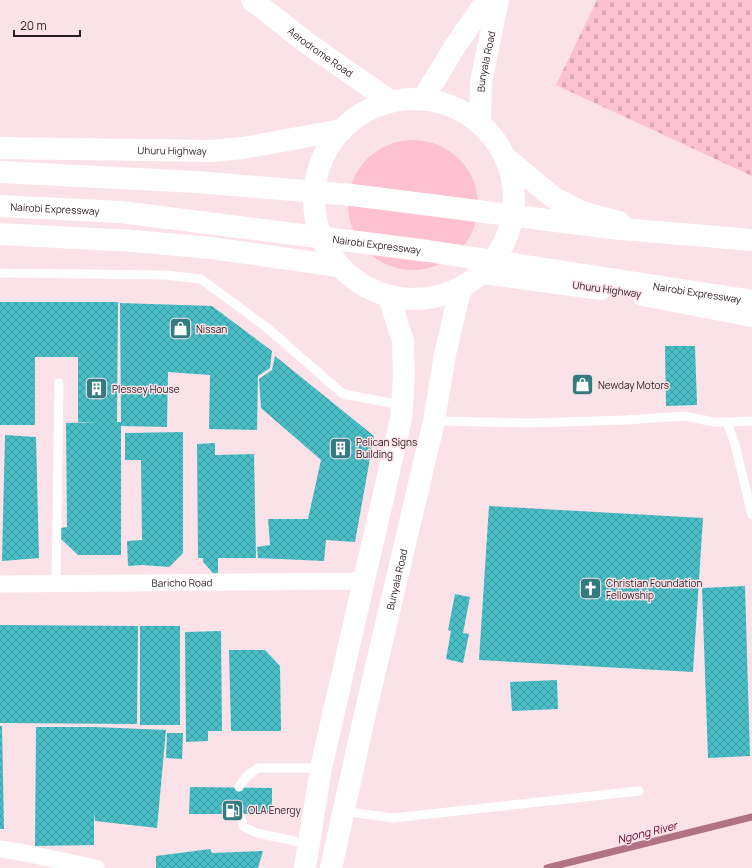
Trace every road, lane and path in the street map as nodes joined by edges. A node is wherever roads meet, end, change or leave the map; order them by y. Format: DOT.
graph roads {
  1 [pos="252,0"];
  2 [pos="486,0"];
  3 [pos="498,0"];
  4 [pos="423,99"];
  5 [pos="390,101"];
  6 [pos="480,123"];
  7 [pos="342,130"];
  8 [pos="0,148"];
  9 [pos="506,158"];
  10 [pos="0,172"];
  11 [pos="0,206"];
  12 [pos="0,234"];
  13 [pos="752,240"];
  14 [pos="752,251"];
  15 [pos="338,266"];
  16 [pos="0,273"];
  17 [pos="484,273"];
  18 [pos="460,291"];
  19 [pos="389,297"];
  20 [pos="752,301"];
  21 [pos="752,316"];
  22 [pos="59,383"];
  23 [pos="402,405"];
  24 [pos="434,421"];
  25 [pos="752,421"];
  26 [pos="727,422"];
  27 [pos="752,515"];
  28 [pos="364,581"];
  29 [pos="56,583"];
  30 [pos="0,584"];
  31 [pos="321,768"];
  32 [pos="239,788"];
  33 [pos="639,790"];
  34 [pos="343,811"];
  35 [pos="239,814"];
  36 [pos="310,844"];
  37 [pos="0,849"];
  38 [pos="96,868"];
  39 [pos="305,868"];
  40 [pos="331,868"];
  1 -- 5 [label="main road, Aerodrome Road"];
  2 -- 4 [label="main road"];
  3 -- 6 [label="main road, Bunyala Road"];
  4 -- 5 [label="main road"];
  4 -- 6 [label="main road"];
  5 -- 7 [label="main road"];
  6 -- 9 [label="main road"];
  7 -- 8 [label="main road, Uhuru Highway"];
  7 -- 15 [label="main road"];
  9 -- 14 [label="main road"];
  9 -- 17 [label="main road"];
  10 -- 13 [label="main road"];
  11 -- 20 [label="main road, Nairobi Expressway"];
  12 -- 15 [label="main road"];
  15 -- 19 [label="main road"];
  16 -- 23 [label="lane"];
  17 -- 18 [label="main road"];
  17 -- 21 [label="main road, Uhuru Highway"];
  18 -- 19 [label="main road"];
  18 -- 24 [label="main road, Bunyala Road"];
  19 -- 23 [label="main road"];
  22 -- 29 [label="lane"];
  23 -- 28 [label="main road"];
  24 -- 26 [label="lane"];
  24 -- 34 [label="main road, Bunyala Road"];
  25 -- 26 [label="lane"];
  26 -- 27 [label="lane"];
  28 -- 29 [label="street, Baricho Road"];
  28 -- 31 [label="main road"];
  29 -- 30 [label="street, Baricho Road"];
  31 -- 32 [label="lane"];
  31 -- 36 [label="main road"];
  33 -- 34 [label="lane"];
  34 -- 40 [label="main road, Bunyala Road"];
  35 -- 36 [label="lane"];
  36 -- 39 [label="main road"];
  37 -- 38 [label="street"];
}
